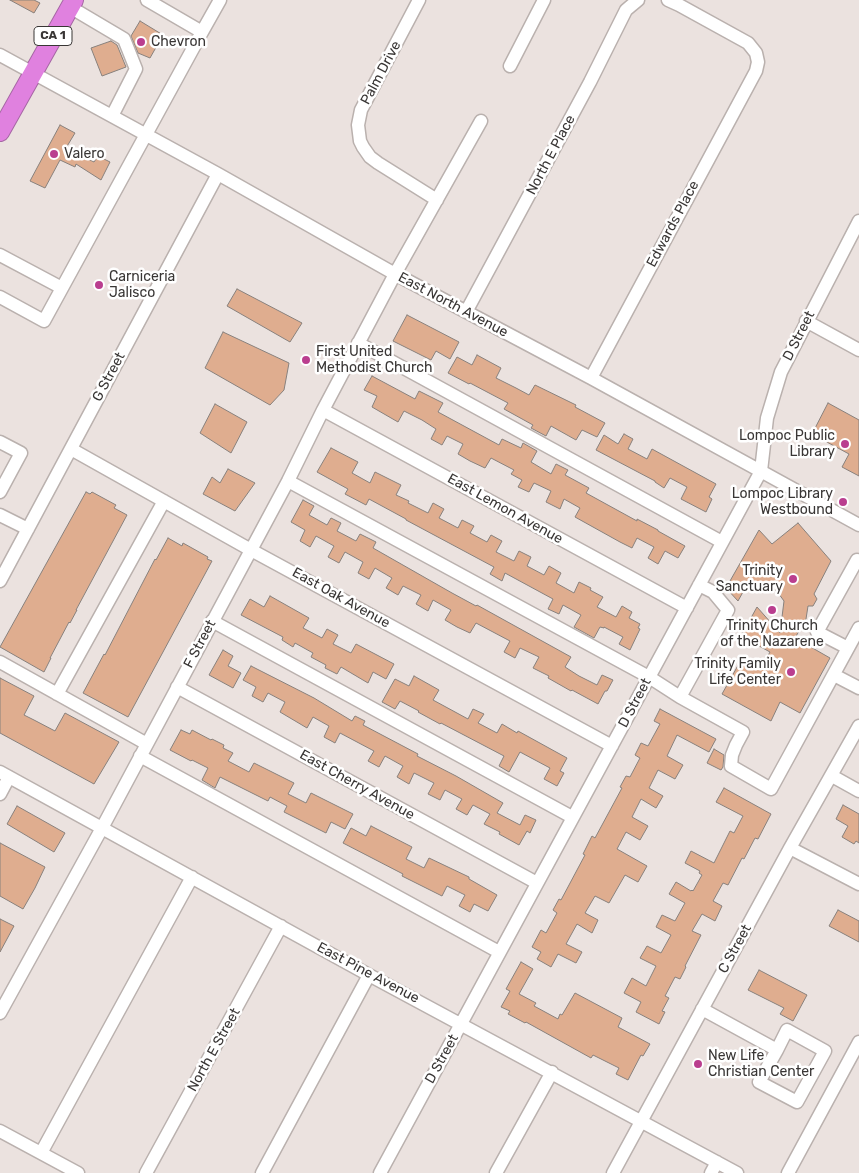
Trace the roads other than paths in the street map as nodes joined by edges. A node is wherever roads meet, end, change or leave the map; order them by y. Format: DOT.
graph roads {
  1 [pos="147,0"];
  2 [pos="220,0"];
  3 [pos="419,0"];
  4 [pos="544,0"];
  5 [pos="638,0"];
  6 [pos="673,2"];
  7 [pos="72,3"];
  8 [pos="202,32"];
  9 [pos="0,55"];
  10 [pos="510,66"];
  11 [pos="32,72"];
  12 [pos="112,116"];
  13 [pos="481,121"];
  14 [pos="0,132"];
  15 [pos="146,135"];
  16 [pos="218,174"];
  17 [pos="437,200"];
  18 [pos="859,221"];
  19 [pos="0,255"];
  20 [pos="395,274"];
  21 [pos="62,288"];
  22 [pos="0,297"];
  23 [pos="466,312"];
  24 [pos="806,321"];
  25 [pos="358,343"];
  26 [pos="859,350"];
  27 [pos="591,378"];
  28 [pos="323,410"];
  29 [pos="0,442"];
  30 [pos="71,449"];
  31 [pos="761,471"];
  32 [pos="288,481"];
  33 [pos="0,492"];
  34 [pos="164,501"];
  35 [pos="0,514"];
  36 [pos="859,525"];
  37 [pos="28,529"];
  38 [pos="722,542"];
  39 [pos="251,550"];
  40 [pos="859,561"];
  41 [pos="0,581"];
  42 [pos="699,585"];
  43 [pos="687,608"];
  44 [pos="212,621"];
  45 [pos="859,628"];
  46 [pos="848,648"];
  47 [pos="0,662"];
  48 [pos="834,675"];
  49 [pos="649,677"];
  50 [pos="177,687"];
  51 [pos="859,688"];
  52 [pos="57,694"];
  53 [pos="680,697"];
  54 [pos="859,726"];
  55 [pos="612,746"];
  56 [pos="143,750"];
  57 [pos="5,775"];
  58 [pos="832,776"];
  59 [pos="859,791"];
  60 [pos="0,794"];
  61 [pos="572,817"];
  62 [pos="102,828"];
  63 [pos="790,848"];
  64 [pos="192,877"];
  65 [pos="536,883"];
  66 [pos="859,884"];
  67 [pos="281,926"];
  68 [pos="499,952"];
  69 [pos="369,974"];
  70 [pos="702,1009"];
  71 [pos="0,1013"];
  72 [pos="461,1023"];
  73 [pos="859,1042"];
  74 [pos="777,1050"];
  75 [pos="552,1072"];
  76 [pos="641,1120"];
  77 [pos="0,1131"];
  78 [pos="41,1153"];
  79 [pos="714,1167"];
  80 [pos="78,1173"];
  81 [pos="146,1173"];
  82 [pos="262,1173"];
  83 [pos="380,1173"];
  84 [pos="496,1173"];
  85 [pos="613,1173"];
  86 [pos="738,1173"];
  87 [pos="788,1173"];
  1 -- 8 [label="street"];
  2 -- 8 [label="street"];
  3 -- 17 [label="street, Palm Drive"];
  4 -- 10 [label="street"];
  5 -- 23 [label="street, North E Place"];
  6 -- 27 [label="street, Edwards Place"];
  7 -- 11 [label="highway, CA 1"];
  7 -- 12 [label="street"];
  8 -- 15 [label="street"];
  9 -- 11 [label="street, East North Avenue"];
  11 -- 12 [label="street, East North Avenue"];
  11 -- 14 [label="highway, CA 1"];
  12 -- 15 [label="street, East North Avenue"];
  13 -- 17 [label="street"];
  15 -- 16 [label="street, East North Avenue"];
  15 -- 21 [label="street"];
  16 -- 20 [label="street, East North Avenue"];
  16 -- 30 [label="street, G Street"];
  17 -- 20 [label="street"];
  18 -- 24 [label="street, D Street"];
  19 -- 21 [label="street"];
  20 -- 23 [label="street, East North Avenue"];
  20 -- 25 [label="street, F Street"];
  21 -- 22 [label="street"];
  23 -- 27 [label="street, East North Avenue"];
  24 -- 26 [label="street"];
  24 -- 31 [label="street, D Street"];
  25 -- 28 [label="street, F Street"];
  25 -- 38 [label="street"];
  27 -- 31 [label="street, East North Avenue"];
  28 -- 32 [label="street, F Street"];
  28 -- 43 [label="street, East Lemon Avenue"];
  29 -- 33 [label="street"];
  30 -- 34 [label="street, East Oak Avenue"];
  30 -- 37 [label="street, G Street"];
  31 -- 36 [label="street, East North Avenue"];
  31 -- 38 [label="street, D Street"];
  32 -- 39 [label="street, F Street"];
  32 -- 49 [label="street"];
  34 -- 39 [label="street, East Oak Avenue"];
  34 -- 52 [label="street"];
  35 -- 37 [label="street"];
  37 -- 41 [label="street, G Street"];
  38 -- 42 [label="street, D Street"];
  39 -- 44 [label="street, F Street"];
  39 -- 55 [label="street, East Oak Avenue"];
  40 -- 46 [label="street"];
  42 -- 43 [label="street, D Street"];
  42 -- 53 [label="street"];
  43 -- 49 [label="street, D Street"];
  44 -- 50 [label="street, F Street"];
  44 -- 61 [label="street"];
  45 -- 46 [label="street"];
  46 -- 48 [label="street"];
  47 -- 52 [label="street"];
  48 -- 51 [label="street"];
  48 -- 53 [label="street"];
  49 -- 53 [label="street"];
  49 -- 55 [label="street, D Street"];
  50 -- 56 [label="street, F Street"];
  50 -- 65 [label="street, East Cherry Avenue"];
  52 -- 56 [label="street"];
  54 -- 58 [label="street, C Street"];
  55 -- 61 [label="street, D Street"];
  56 -- 62 [label="street, F Street"];
  56 -- 68 [label="street"];
  57 -- 60 [label="street"];
  57 -- 62 [label="street, East Pine Avenue"];
  58 -- 59 [label="street"];
  58 -- 63 [label="street, C Street"];
  61 -- 65 [label="street, D Street"];
  62 -- 64 [label="street, East Pine Avenue"];
  62 -- 71 [label="street, F Street"];
  63 -- 66 [label="street"];
  63 -- 70 [label="street, C Street"];
  64 -- 67 [label="street, East Pine Avenue"];
  64 -- 78 [label="street"];
  65 -- 68 [label="street, D Street"];
  67 -- 69 [label="street, East Pine Avenue"];
  67 -- 81 [label="street, North E Street"];
  68 -- 72 [label="street, D Street"];
  69 -- 72 [label="street, East Pine Avenue"];
  69 -- 82 [label="street"];
  70 -- 74 [label="street"];
  70 -- 76 [label="street, C Street"];
  72 -- 75 [label="street, East Pine Avenue"];
  72 -- 83 [label="street, D Street"];
  73 -- 87 [label="street"];
  74 -- 74 [label="street"];
  75 -- 76 [label="street, East Pine Avenue"];
  75 -- 84 [label="street"];
  76 -- 79 [label="street, East Pine Avenue"];
  76 -- 85 [label="street, C Street"];
  77 -- 78 [label="street"];
  78 -- 80 [label="street"];
  79 -- 86 [label="street, East Pine Avenue"];
}
